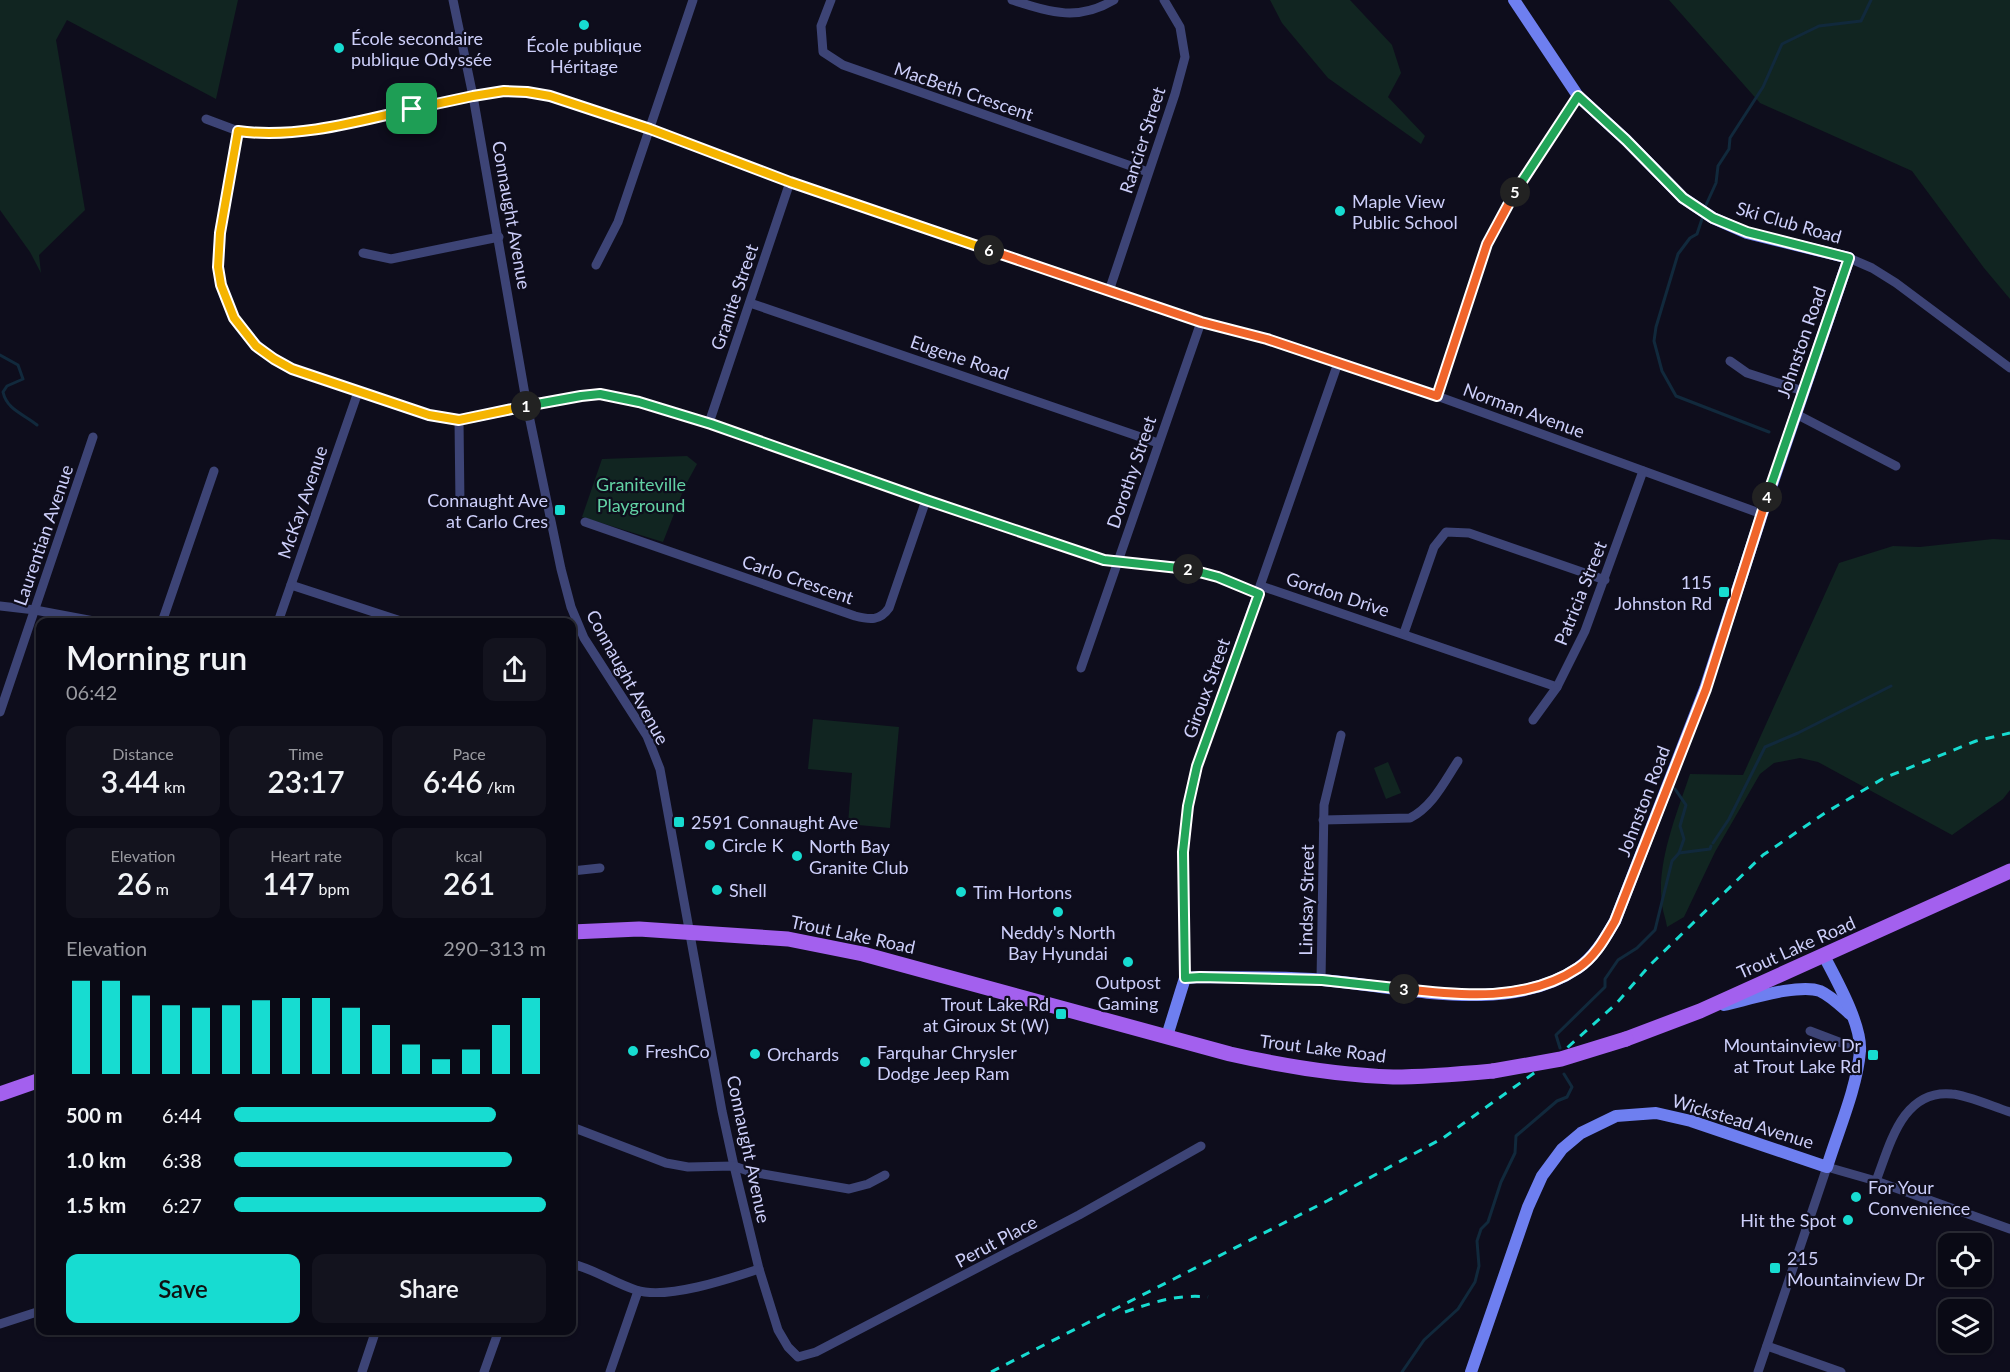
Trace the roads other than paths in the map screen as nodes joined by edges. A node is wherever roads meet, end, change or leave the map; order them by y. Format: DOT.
graph roads {
  1 [pos="453,0"];
  2 [pos="693,0"];
  3 [pos="831,0"];
  4 [pos="1012,0"];
  5 [pos="1114,0"];
  6 [pos="1164,0"];
  7 [pos="1514,0"];
  8 [pos="473,96"];
  9 [pos="1578,96"];
  10 [pos="206,119"];
  11 [pos="650,129"];
  12 [pos="238,131"];
  13 [pos="1148,172"];
  14 [pos="790,182"];
  15 [pos="499,237"];
  16 [pos="363,254"];
  17 [pos="1849,258"];
  18 [pos="596,265"];
  19 [pos="1109,291"];
  20 [pos="750,303"];
  21 [pos="1201,322"];
  22 [pos="1731,361"];
  23 [pos="1338,363"];
  24 [pos="2010,368"];
  25 [pos="1803,391"];
  26 [pos="358,392"];
  27 [pos="1437,396"];
  28 [pos="527,406"];
  29 [pos="1796,414"];
  30 [pos="459,420"];
  31 [pos="709,423"];
  32 [pos="93,437"];
  33 [pos="1158,443"];
  34 [pos="1896,466"];
  35 [pos="214,471"];
  36 [pos="1642,471"];
  37 [pos="926,500"];
  38 [pos="460,505"];
  39 [pos="1762,514"];
  40 [pos="585,522"];
  41 [pos="1118,561"];
  42 [pos="1605,580"];
  43 [pos="291,585"];
  44 [pos="1260,590"];
  45 [pos="0,606"];
  46 [pos="35,610"];
  47 [pos="78,618"];
  48 [pos="163,618"];
  49 [pos="279,618"];
  50 [pos="392,618"];
  51 [pos="575,618"];
  52 [pos="576,620"];
  53 [pos="1404,633"];
  54 [pos="1081,668"];
  55 [pos="1557,687"];
  56 [pos="0,712"];
  57 [pos="1533,720"];
  58 [pos="1341,735"];
  59 [pos="1458,760"];
  60 [pos="1323,820"];
  61 [pos="600,868"];
  62 [pos="576,871"];
  63 [pos="2010,871"];
  64 [pos="690,931"];
  65 [pos="576,932"];
  66 [pos="1824,956"];
  67 [pos="1185,978"];
  68 [pos="1322,980"];
  69 [pos="1700,1011"];
  70 [pos="1853,1017"];
  71 [pos="1810,1031"];
  72 [pos="1167,1036"];
  73 [pos="1860,1050"];
  74 [pos="36,1081"];
  75 [pos="0,1094"];
  76 [pos="2010,1112"];
  77 [pos="576,1129"];
  78 [pos="1201,1146"];
  79 [pos="734,1166"];
  80 [pos="1827,1167"];
  81 [pos="885,1175"];
  82 [pos="1876,1181"];
  83 [pos="2010,1229"];
  84 [pos="576,1264"];
  85 [pos="759,1269"];
  86 [pos="638,1291"];
  87 [pos="36,1312"];
  88 [pos="0,1324"];
  89 [pos="374,1335"];
  90 [pos="497,1335"];
  91 [pos="1767,1347"];
  92 [pos="802,1357"];
  93 [pos="362,1372"];
  94 [pos="484,1372"];
  95 [pos="610,1372"];
  96 [pos="1471,1372"];
  97 [pos="1758,1372"];
  98 [pos="1841,1372"];
  1 -- 8 [label="street, Connaught Avenue"];
  2 -- 11 [label="street"];
  3 -- 13 [label="street, MacBeth Crescent"];
  4 -- 5 [label="street"];
  6 -- 13 [label="street, Rancier Street"];
  7 -- 9 [label="street, Ski Club Road"];
  8 -- 11 [label="street, Norman Avenue"];
  8 -- 12 [label="street, Norman Avenue"];
  8 -- 15 [label="street, Connaught Avenue"];
  9 -- 17 [label="street, Ski Club Road"];
  9 -- 27 [label="street"];
  10 -- 12 [label="street, Norman Avenue"];
  11 -- 14 [label="street, Norman Avenue"];
  11 -- 18 [label="street"];
  12 -- 26 [label="street, Gordon Drive"];
  13 -- 19 [label="street, Rancier Street"];
  14 -- 19 [label="street, Norman Avenue"];
  14 -- 20 [label="street, Granite Street"];
  15 -- 16 [label="street"];
  15 -- 28 [label="street, Connaught Avenue"];
  17 -- 24 [label="street, Ski Club Road"];
  17 -- 25 [label="street, Johnston Road"];
  19 -- 21 [label="street, Norman Avenue"];
  20 -- 31 [label="street, Granite Street"];
  20 -- 33 [label="street, Eugene Road"];
  21 -- 23 [label="street, Norman Avenue"];
  21 -- 33 [label="street, Dorothy Street"];
  22 -- 25 [label="street"];
  23 -- 27 [label="street, Norman Avenue"];
  23 -- 44 [label="street, Giroux Street"];
  25 -- 29 [label="street, Johnston Road"];
  26 -- 30 [label="street, Gordon Drive"];
  26 -- 43 [label="street, McKay Avenue"];
  27 -- 36 [label="street, Norman Avenue"];
  28 -- 30 [label="street, Gordon Drive"];
  28 -- 31 [label="street, Gordon Drive"];
  28 -- 51 [label="street, Connaught Avenue"];
  29 -- 34 [label="street"];
  29 -- 39 [label="street, Johnston Road"];
  30 -- 38 [label="street"];
  31 -- 37 [label="street, Gordon Drive"];
  32 -- 46 [label="street, Laurentian Avenue"];
  33 -- 41 [label="street, Dorothy Street"];
  35 -- 48 [label="street"];
  36 -- 39 [label="street, Norman Avenue"];
  36 -- 42 [label="street, Patricia Street"];
  37 -- 40 [label="street, Carlo Crescent"];
  37 -- 41 [label="street, Gordon Drive"];
  39 -- 68 [label="street, Johnston Road"];
  41 -- 44 [label="street, Gordon Drive"];
  41 -- 54 [label="street, Dorothy Street"];
  42 -- 53 [label="street"];
  42 -- 55 [label="street, Patricia Street"];
  43 -- 49 [label="street, McKay Avenue"];
  43 -- 50 [label="street"];
  44 -- 53 [label="street, Gordon Drive"];
  44 -- 67 [label="street, Giroux Street"];
  45 -- 46 [label="street"];
  46 -- 47 [label="street"];
  46 -- 56 [label="street, Laurentian Avenue"];
  52 -- 64 [label="street, Connaught Avenue"];
  53 -- 55 [label="street, Gordon Drive"];
  55 -- 57 [label="street, Patricia Street"];
  58 -- 60 [label="street, Lindsay Street"];
  59 -- 60 [label="street"];
  60 -- 68 [label="street, Lindsay Street"];
  61 -- 62 [label="street"];
  63 -- 66 [label="main road, Trout Lake Road"];
  64 -- 65 [label="main road, Trout Lake Road"];
  64 -- 72 [label="main road, Trout Lake Road"];
  64 -- 79 [label="street, Connaught Avenue"];
  66 -- 69 [label="main road, Trout Lake Road"];
  66 -- 70 [label="street"];
  67 -- 68 [label="street, Johnston Road"];
  67 -- 72 [label="street, Giroux Street"];
  69 -- 70 [label="street"];
  69 -- 72 [label="main road, Trout Lake Road, bridge"];
  70 -- 73 [label="street"];
  71 -- 73 [label="street"];
  73 -- 80 [label="street"];
  74 -- 75 [label="main road"];
  76 -- 82 [label="street"];
  77 -- 79 [label="street"];
  78 -- 92 [label="street, Perut Place"];
  79 -- 81 [label="street"];
  79 -- 85 [label="street, Connaught Avenue"];
  80 -- 82 [label="street, Wickstead Avenue"];
  80 -- 91 [label="street"];
  80 -- 96 [label="street, Wickstead Avenue"];
  82 -- 83 [label="street, Wickstead Avenue"];
  84 -- 86 [label="street"];
  85 -- 86 [label="street"];
  85 -- 92 [label="street, Connaught Avenue"];
  86 -- 95 [label="street"];
  87 -- 88 [label="street"];
  89 -- 93 [label="street"];
  90 -- 94 [label="street"];
  91 -- 97 [label="street"];
  91 -- 98 [label="street"];
}
